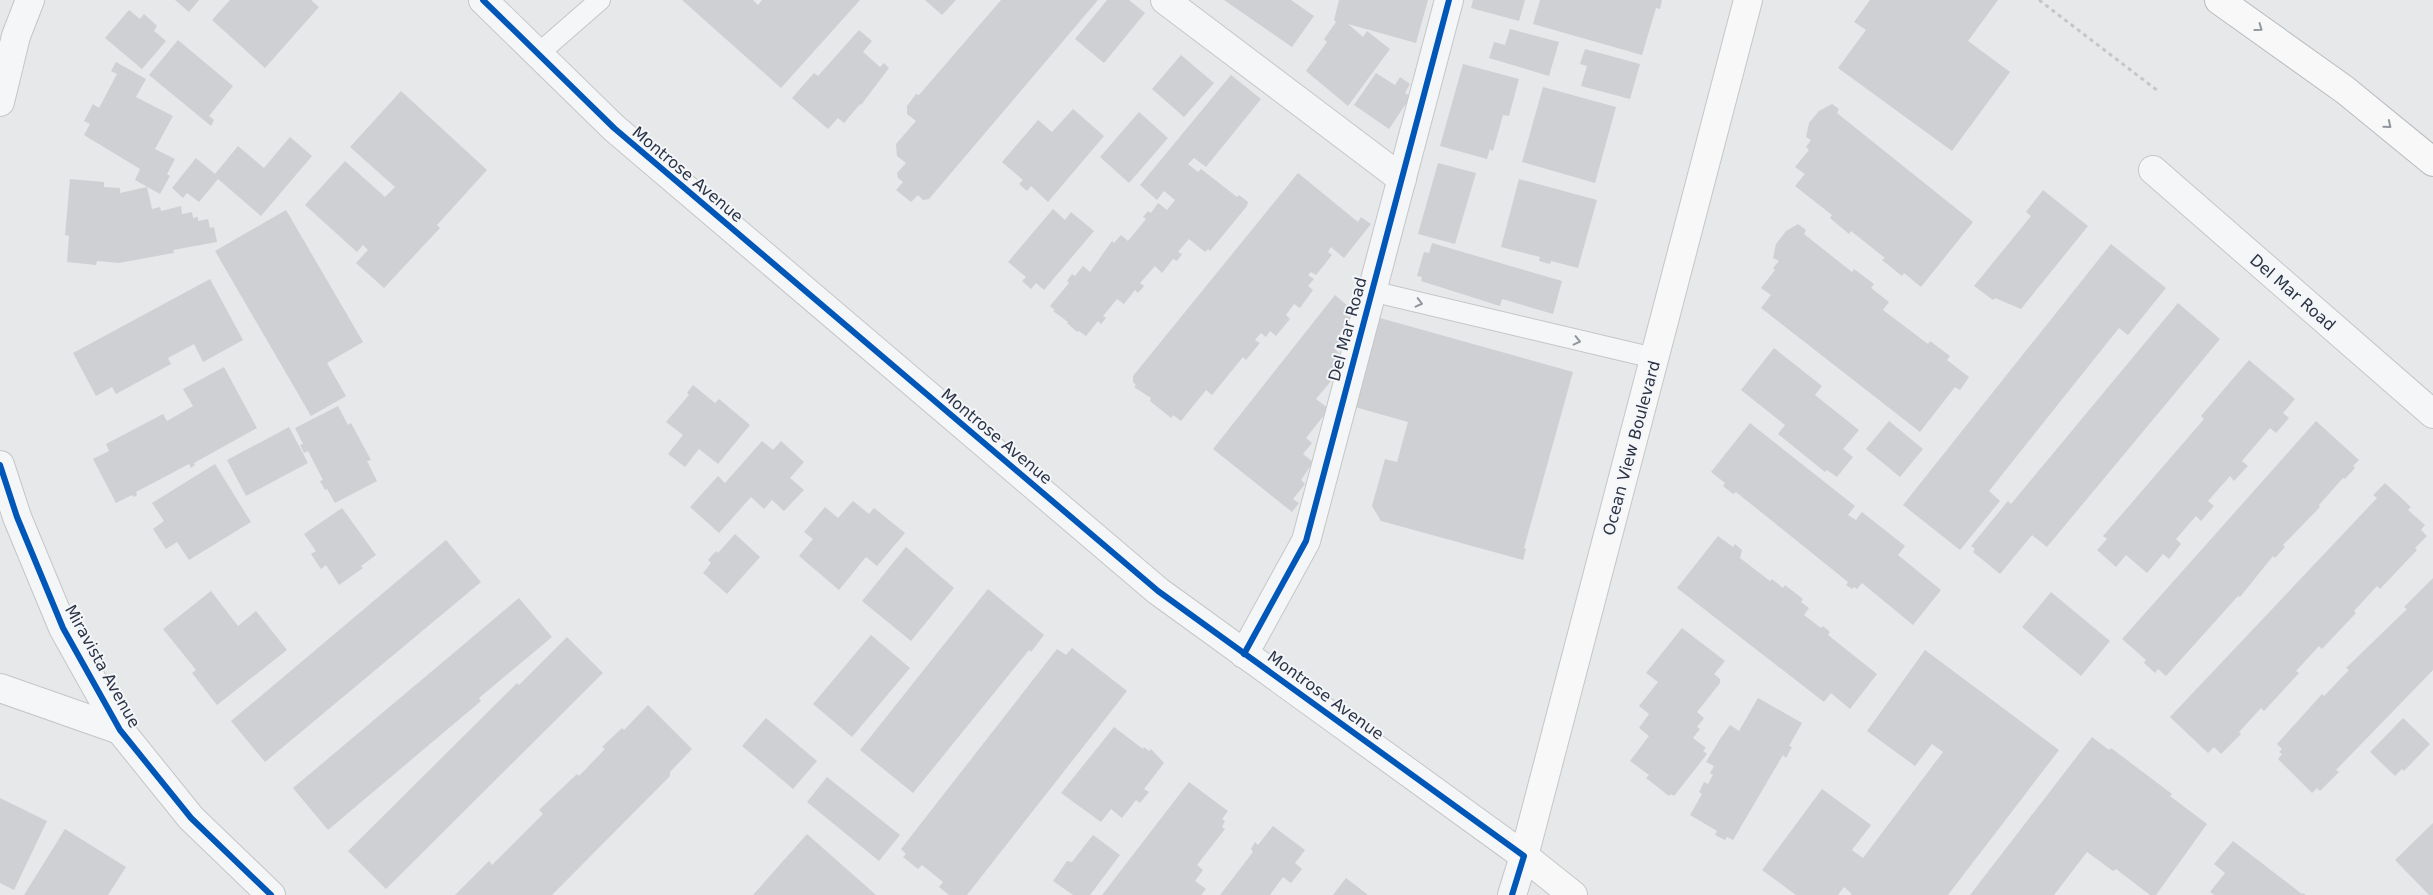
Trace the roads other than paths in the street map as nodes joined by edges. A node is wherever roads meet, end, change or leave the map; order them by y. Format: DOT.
graph roads {
  1 [pos="30,0"];
  2 [pos="483,0"];
  3 [pos="600,0"];
  4 [pos="1165,0"];
  5 [pos="1449,0"];
  6 [pos="1748,0"];
  7 [pos="2218,0"];
  8 [pos="538,54"];
  9 [pos="0,102"];
  10 [pos="2433,162"];
  11 [pos="2153,170"];
  12 [pos="1402,179"];
  13 [pos="1372,292"];
  14 [pos="1654,358"];
  15 [pos="2433,414"];
  16 [pos="0,465"];
  17 [pos="1244,654"];
  18 [pos="0,688"];
  19 [pos="120,730"];
  20 [pos="1524,856"];
  21 [pos="271,895"];
  22 [pos="1512,895"];
  23 [pos="1572,895"];
  1 -- 9 [label="street"];
  2 -- 8 [label="street, Montrose Avenue"];
  3 -- 8 [label="lane"];
  4 -- 12 [label="street"];
  5 -- 12 [label="street, Del Mar Road"];
  6 -- 14 [label="main road, Ocean View Boulevard"];
  7 -- 10 [label="main road, one-way"];
  8 -- 17 [label="street, Montrose Avenue"];
  11 -- 15 [label="street, Del Mar Road"];
  12 -- 13 [label="street, Del Mar Road"];
  13 -- 14 [label="lane, one-way"];
  13 -- 17 [label="street, Del Mar Road"];
  14 -- 20 [label="main road, Ocean View Boulevard"];
  16 -- 19 [label="street, Miravista Avenue"];
  17 -- 20 [label="street, Montrose Avenue"];
  18 -- 19 [label="street, Miravista Avenue"];
  19 -- 21 [label="street, Miravista Avenue"];
  20 -- 22 [label="street, Ocean View Boulevard"];
  20 -- 23 [label="main road, Montrose Avenue"];
}
